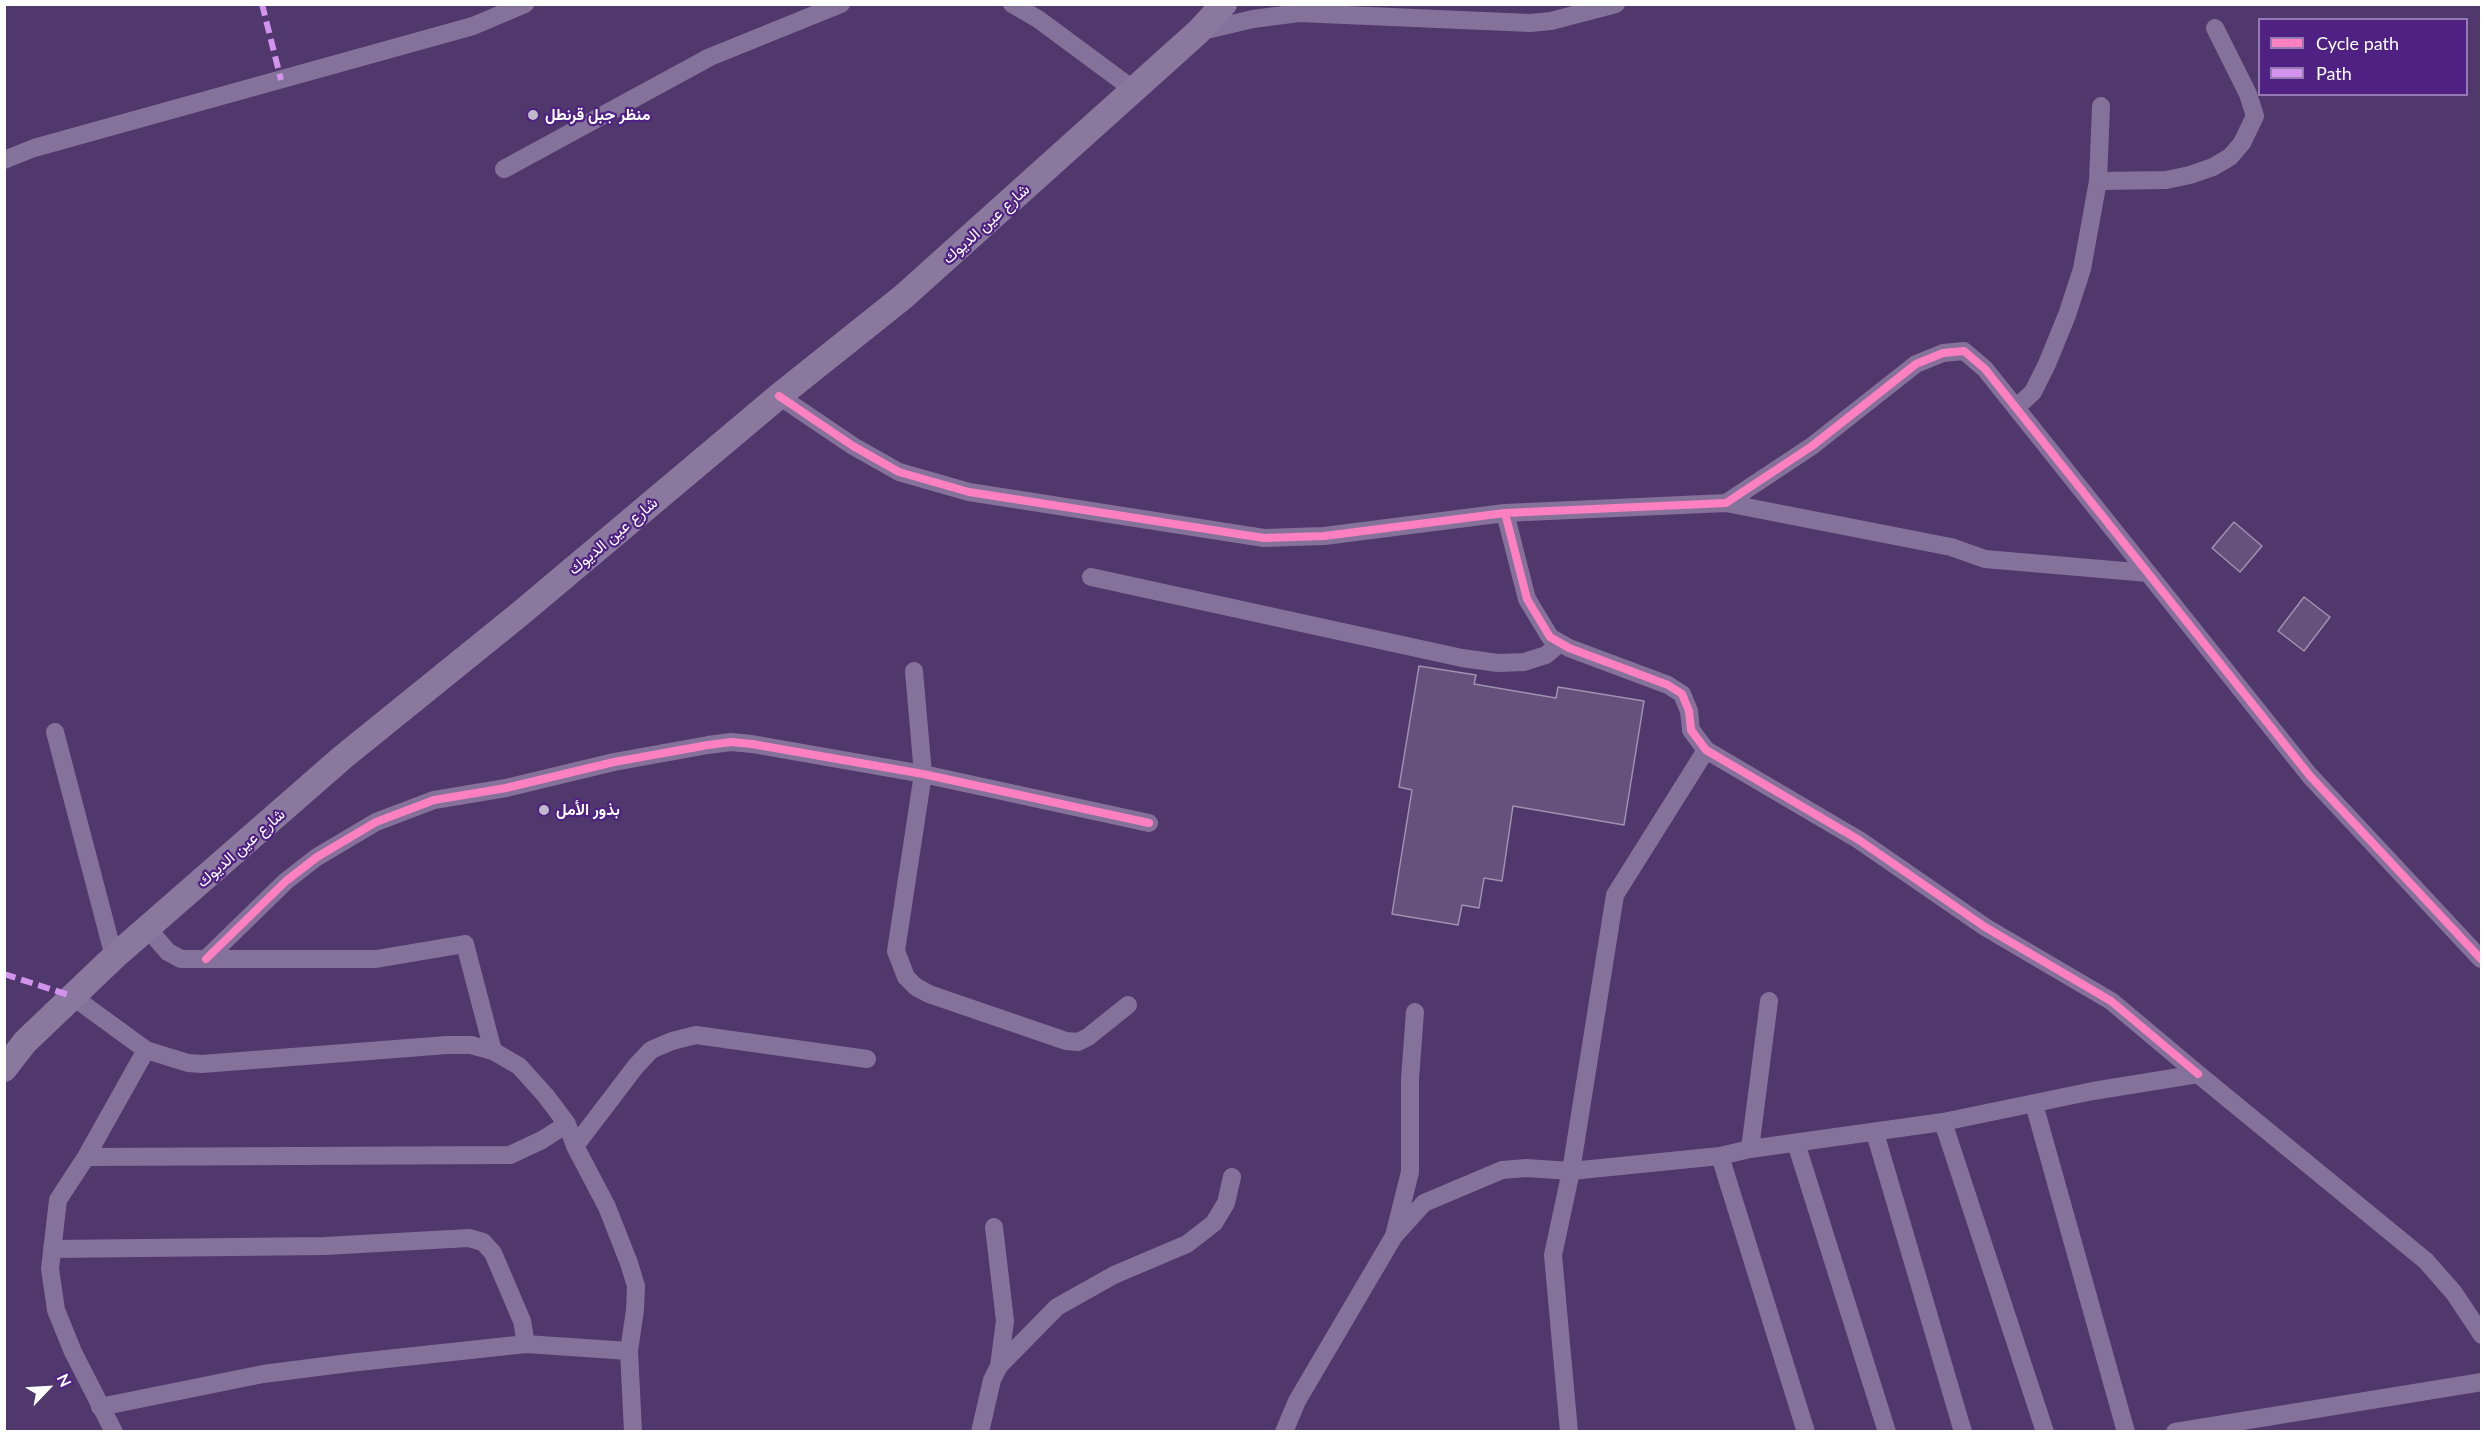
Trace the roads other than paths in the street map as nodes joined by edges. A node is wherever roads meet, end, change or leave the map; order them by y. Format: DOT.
graph roads {
  1 [pos="525,4"];
  2 [pos="841,4"];
  3 [pos="1012,4"];
  4 [pos="1224,4"];
  5 [pos="1616,4"];
  6 [pos="2215,28"];
  7 [pos="1198,32"];
  8 [pos="1134,90"];
  9 [pos="2101,106"];
  10 [pos="4,160"];
  11 [pos="504,169"];
  12 [pos="2098,180"];
  13 [pos="779,396"];
  14 [pos="2016,408"];
  15 [pos="1726,503"];
  16 [pos="1505,513"];
  17 [pos="2148,573"];
  18 [pos="1090,577"];
  19 [pos="1560,643"];
  20 [pos="914,671"];
  21 [pos="55,732"];
  22 [pos="1706,750"];
  23 [pos="923,774"];
  24 [pos="1149,823"];
  25 [pos="148,929"];
  26 [pos="114,957"];
  27 [pos="206,959"];
  28 [pos="2481,959"];
  29 [pos="72,996"];
  30 [pos="1769,1001"];
  31 [pos="1128,1005"];
  32 [pos="1415,1011"];
  33 [pos="146,1050"];
  34 [pos="493,1051"];
  35 [pos="867,1059"];
  36 [pos="4,1068"];
  37 [pos="2198,1074"];
  38 [pos="2034,1104"];
  39 [pos="1943,1122"];
  40 [pos="567,1124"];
  41 [pos="1875,1133"];
  42 [pos="1796,1143"];
  43 [pos="575,1146"];
  44 [pos="1750,1149"];
  45 [pos="1720,1156"];
  46 [pos="86,1157"];
  47 [pos="1571,1171"];
  48 [pos="1232,1177"];
  49 [pos="994,1227"];
  50 [pos="1394,1236"];
  51 [pos="52,1249"];
  52 [pos="2481,1335"];
  53 [pos="526,1344"];
  54 [pos="629,1351"];
  55 [pos="999,1366"];
  56 [pos="2481,1382"];
  57 [pos="100,1407"];
  58 [pos="114,1431"];
  59 [pos="633,1431"];
  60 [pos="980,1431"];
  61 [pos="1284,1431"];
  62 [pos="1569,1431"];
  63 [pos="1806,1431"];
  64 [pos="1887,1431"];
  65 [pos="1963,1431"];
  66 [pos="2045,1431"];
  67 [pos="2126,1431"];
  68 [pos="2186,1431"];
  1 -- 10 [label="street"];
  2 -- 11 [label="street"];
  3 -- 8 [label="street"];
  4 -- 7 [label="main road, شارع عين الديوك"];
  5 -- 7 [label="street"];
  6 -- 12 [label="street"];
  7 -- 8 [label="main road, شارع عين الديوك"];
  8 -- 13 [label="main road, شارع عين الديوك"];
  9 -- 12 [label="street"];
  12 -- 14 [label="street"];
  13 -- 16 [label="street"];
  13 -- 25 [label="main road, شارع عين الديوك"];
  14 -- 15 [label="street"];
  14 -- 17 [label="street"];
  15 -- 16 [label="street"];
  15 -- 17 [label="street"];
  16 -- 19 [label="street"];
  17 -- 28 [label="street"];
  18 -- 19 [label="street"];
  19 -- 22 [label="street"];
  20 -- 23 [label="street"];
  21 -- 26 [label="street"];
  22 -- 37 [label="street"];
  22 -- 47 [label="street"];
  23 -- 24 [label="street"];
  23 -- 27 [label="street"];
  23 -- 31 [label="street"];
  25 -- 26 [label="main road, شارع عين الديوك"];
  25 -- 27 [label="street"];
  26 -- 29 [label="main road, شارع عين الديوك"];
  27 -- 34 [label="street"];
  29 -- 33 [label="street"];
  29 -- 36 [label="main road, شارع عين الديوك"];
  30 -- 44 [label="street"];
  32 -- 50 [label="street"];
  33 -- 34 [label="street"];
  33 -- 46 [label="street"];
  34 -- 40 [label="street"];
  35 -- 43 [label="street"];
  37 -- 38 [label="street"];
  37 -- 52 [label="street"];
  38 -- 39 [label="street"];
  38 -- 67 [label="street"];
  39 -- 41 [label="street"];
  39 -- 66 [label="street"];
  40 -- 43 [label="street"];
  40 -- 46 [label="street"];
  41 -- 42 [label="street"];
  41 -- 65 [label="street"];
  42 -- 44 [label="street"];
  42 -- 64 [label="street"];
  43 -- 54 [label="street"];
  44 -- 45 [label="street"];
  45 -- 47 [label="street"];
  45 -- 63 [label="street"];
  46 -- 51 [label="street"];
  47 -- 50 [label="street"];
  47 -- 62 [label="street"];
  48 -- 55 [label="street"];
  49 -- 55 [label="street"];
  50 -- 61 [label="street"];
  51 -- 53 [label="street"];
  51 -- 57 [label="street"];
  53 -- 54 [label="street"];
  53 -- 57 [label="street"];
  54 -- 59 [label="street"];
  55 -- 60 [label="street"];
  56 -- 68 [label="street"];
  57 -- 58 [label="street"];
}
